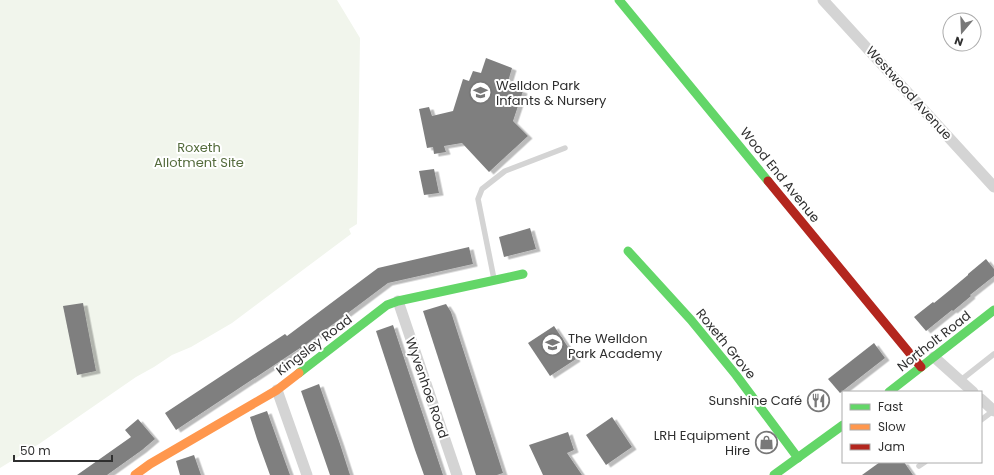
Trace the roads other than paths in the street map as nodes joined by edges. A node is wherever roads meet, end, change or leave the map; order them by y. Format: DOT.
graph roads {
  1 [pos="619,0"];
  2 [pos="823,0"];
  3 [pos="565,148"];
  4 [pos="994,186"];
  5 [pos="628,251"];
  6 [pos="523,274"];
  7 [pos="494,280"];
  8 [pos="398,301"];
  9 [pos="994,310"];
  10 [pos="994,354"];
  11 [pos="934,357"];
  12 [pos="921,367"];
  13 [pos="960,380"];
  14 [pos="277,390"];
  15 [pos="890,391"];
  16 [pos="972,391"];
  17 [pos="982,400"];
  18 [pos="994,411"];
  19 [pos="982,419"];
  20 [pos="842,426"];
  21 [pos="798,458"];
  22 [pos="924,463"];
  23 [pos="150,464"];
  24 [pos="919,466"];
  25 [pos="135,475"];
  26 [pos="154,475"];
  27 [pos="307,475"];
  28 [pos="457,475"];
  29 [pos="774,475"];
  1 -- 12 [label="street, Wood End Avenue"];
  2 -- 4 [label="street, Westwood Avenue"];
  3 -- 7 [label="lane"];
  5 -- 21 [label="street, Roxeth Grove"];
  6 -- 7 [label="street, Kingsley Road"];
  7 -- 8 [label="street, Kingsley Road"];
  8 -- 14 [label="street, Kingsley Road"];
  8 -- 28 [label="street, Wyvenhoe Road"];
  9 -- 11 [label="street, Northolt Road"];
  10 -- 13 [label="lane"];
  11 -- 12 [label="street, Northolt Road"];
  11 -- 13 [label="street"];
  12 -- 15 [label="street, Northolt Road"];
  13 -- 16 [label="street"];
  14 -- 23 [label="street, Kingsley Road"];
  14 -- 27 [label="street"];
  17 -- 18 [label="street"];
  18 -- 19 [label="lane"];
  20 -- 21 [label="street"];
  21 -- 29 [label="street"];
  22 -- 24 [label="lane"];
  23 -- 25 [label="street, Kingsley Road"];
  23 -- 26 [label="street"];
}
